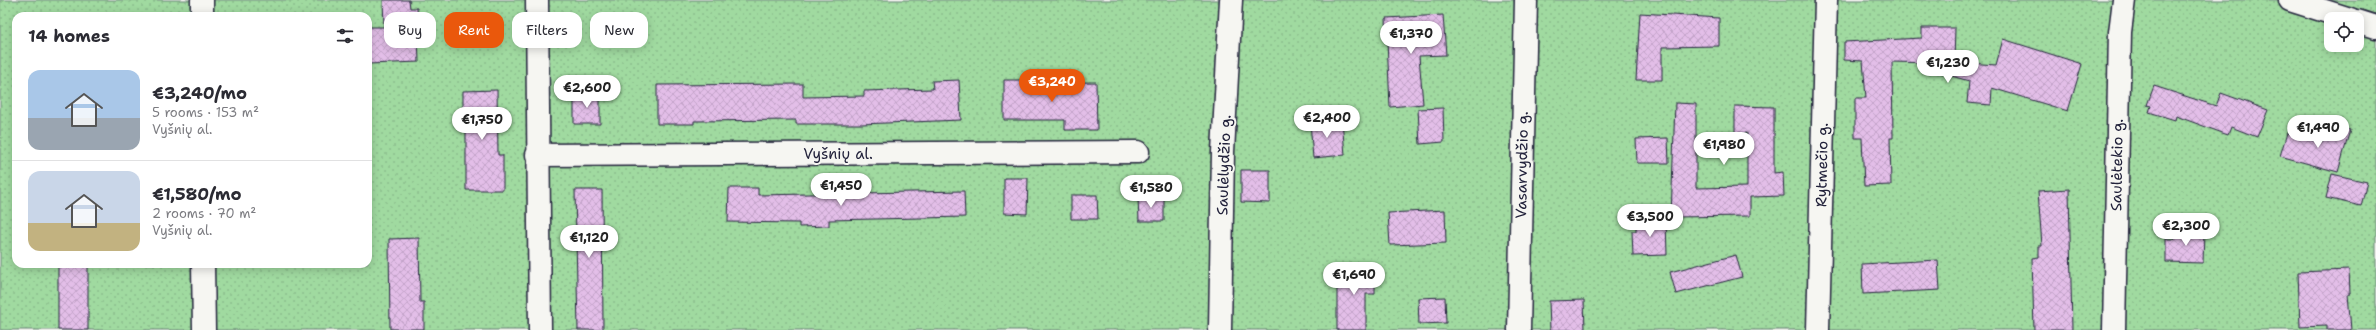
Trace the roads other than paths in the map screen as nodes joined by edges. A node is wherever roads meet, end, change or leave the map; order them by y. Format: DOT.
graph roads {
  1 [pos="202,0"];
  2 [pos="537,0"];
  3 [pos="1231,0"];
  4 [pos="1526,0"];
  5 [pos="1826,0"];
  6 [pos="2124,0"];
  7 [pos="2290,0"];
  8 [pos="202,12"];
  9 [pos="2328,12"];
  10 [pos="2364,23"];
  11 [pos="2376,27"];
  12 [pos="1138,152"];
  13 [pos="538,155"];
  14 [pos="203,268"];
  15 [pos="204,330"];
  16 [pos="540,330"];
  17 [pos="1220,330"];
  18 [pos="1519,330"];
  19 [pos="1818,330"];
  20 [pos="2114,330"];
  1 -- 8 [label="street"];
  2 -- 13 [label="street"];
  3 -- 17 [label="street, Saulėlydžio g."];
  4 -- 18 [label="street, Vasarvydžio g."];
  5 -- 19 [label="street, Rytmečio g."];
  6 -- 20 [label="street, Saulėtekio g."];
  7 -- 9 [label="street"];
  10 -- 11 [label="street"];
  12 -- 13 [label="street, Vyšnių al."];
  13 -- 16 [label="street"];
  14 -- 15 [label="street"];
}
